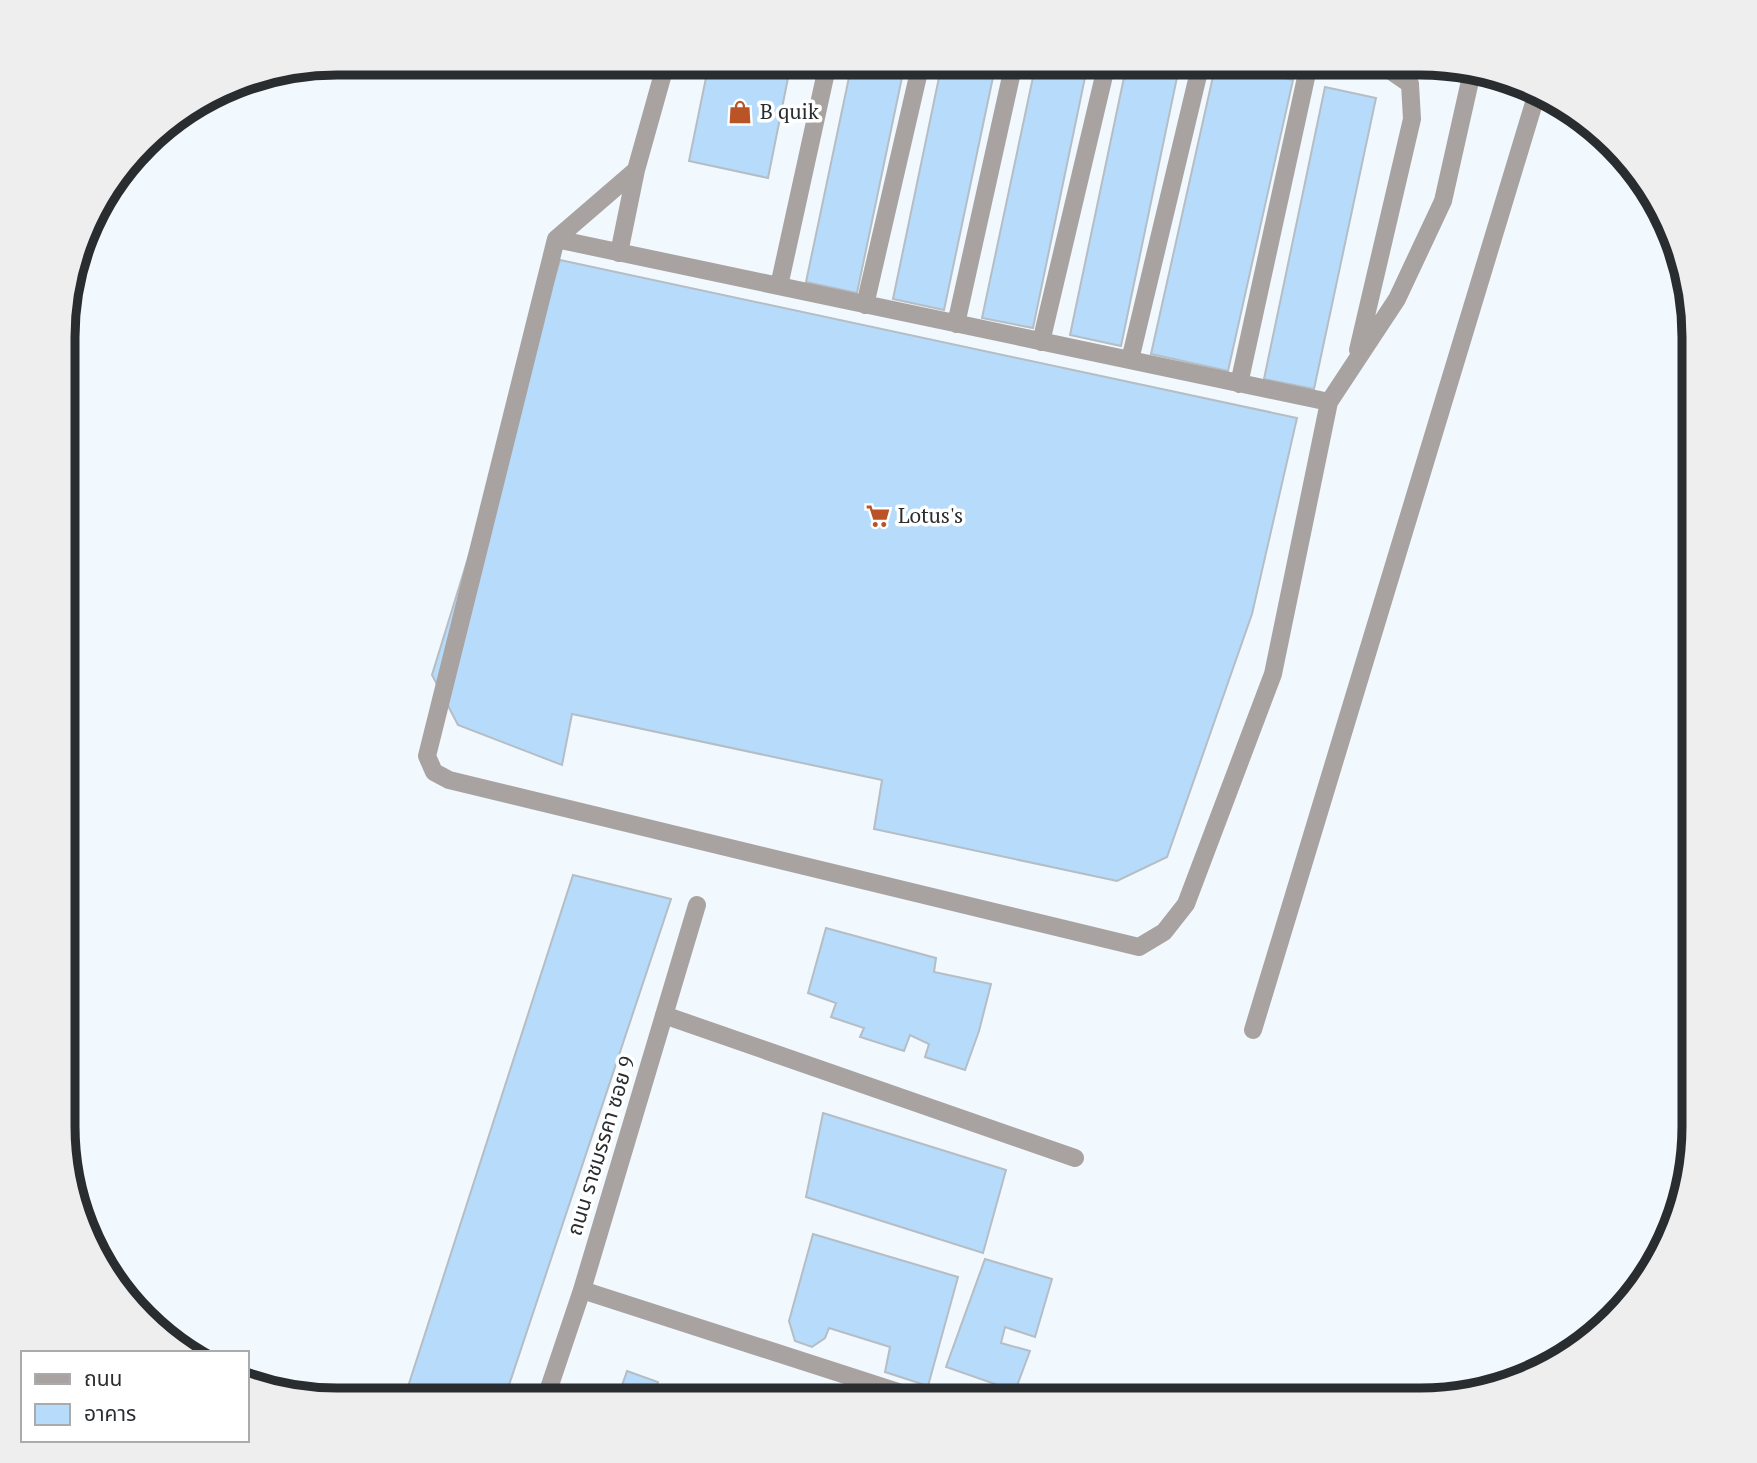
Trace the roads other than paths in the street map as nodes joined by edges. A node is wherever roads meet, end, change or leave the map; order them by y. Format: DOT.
graph roads {
  1 [pos="663,75"];
  2 [pos="825,75"];
  3 [pos="917,75"];
  4 [pos="1011,75"];
  5 [pos="1104,75"];
  6 [pos="1198,75"];
  7 [pos="1307,75"];
  8 [pos="1397,75"];
  9 [pos="1470,80"];
  10 [pos="1535,102"];
  11 [pos="636,170"];
  12 [pos="556,239"];
  13 [pos="620,253"];
  14 [pos="779,286"];
  15 [pos="865,305"];
  16 [pos="956,324"];
  17 [pos="1041,342"];
  18 [pos="1130,360"];
  19 [pos="1354,363"];
  20 [pos="1239,384"];
  21 [pos="1329,402"];
  22 [pos="697,905"];
  23 [pos="664,1015"];
  24 [pos="1253,1030"];
  25 [pos="1075,1158"];
  26 [pos="582,1290"];
  27 [pos="549,1388"];
  28 [pos="886,1388"];
  1 -- 11 [label="street"];
  2 -- 14 [label="street"];
  3 -- 15 [label="street"];
  4 -- 16 [label="street"];
  5 -- 17 [label="street"];
  6 -- 18 [label="street"];
  7 -- 20 [label="street"];
  8 -- 19 [label="street"];
  9 -- 19 [label="street"];
  10 -- 24 [label="street"];
  11 -- 12 [label="street"];
  11 -- 13 [label="street"];
  12 -- 13 [label="street"];
  12 -- 21 [label="street"];
  13 -- 14 [label="street"];
  14 -- 15 [label="street"];
  15 -- 16 [label="street"];
  16 -- 17 [label="street"];
  17 -- 18 [label="street"];
  18 -- 20 [label="street"];
  19 -- 21 [label="street"];
  20 -- 21 [label="street"];
  22 -- 23 [label="street, ถนน ราชมรรคา ซอย 9"];
  23 -- 25 [label="street"];
  23 -- 26 [label="street, ถนน ราชมรรคา ซอย 9"];
  26 -- 27 [label="street, ถนน ราชมรรคา ซอย 9"];
  26 -- 28 [label="street"];
}
